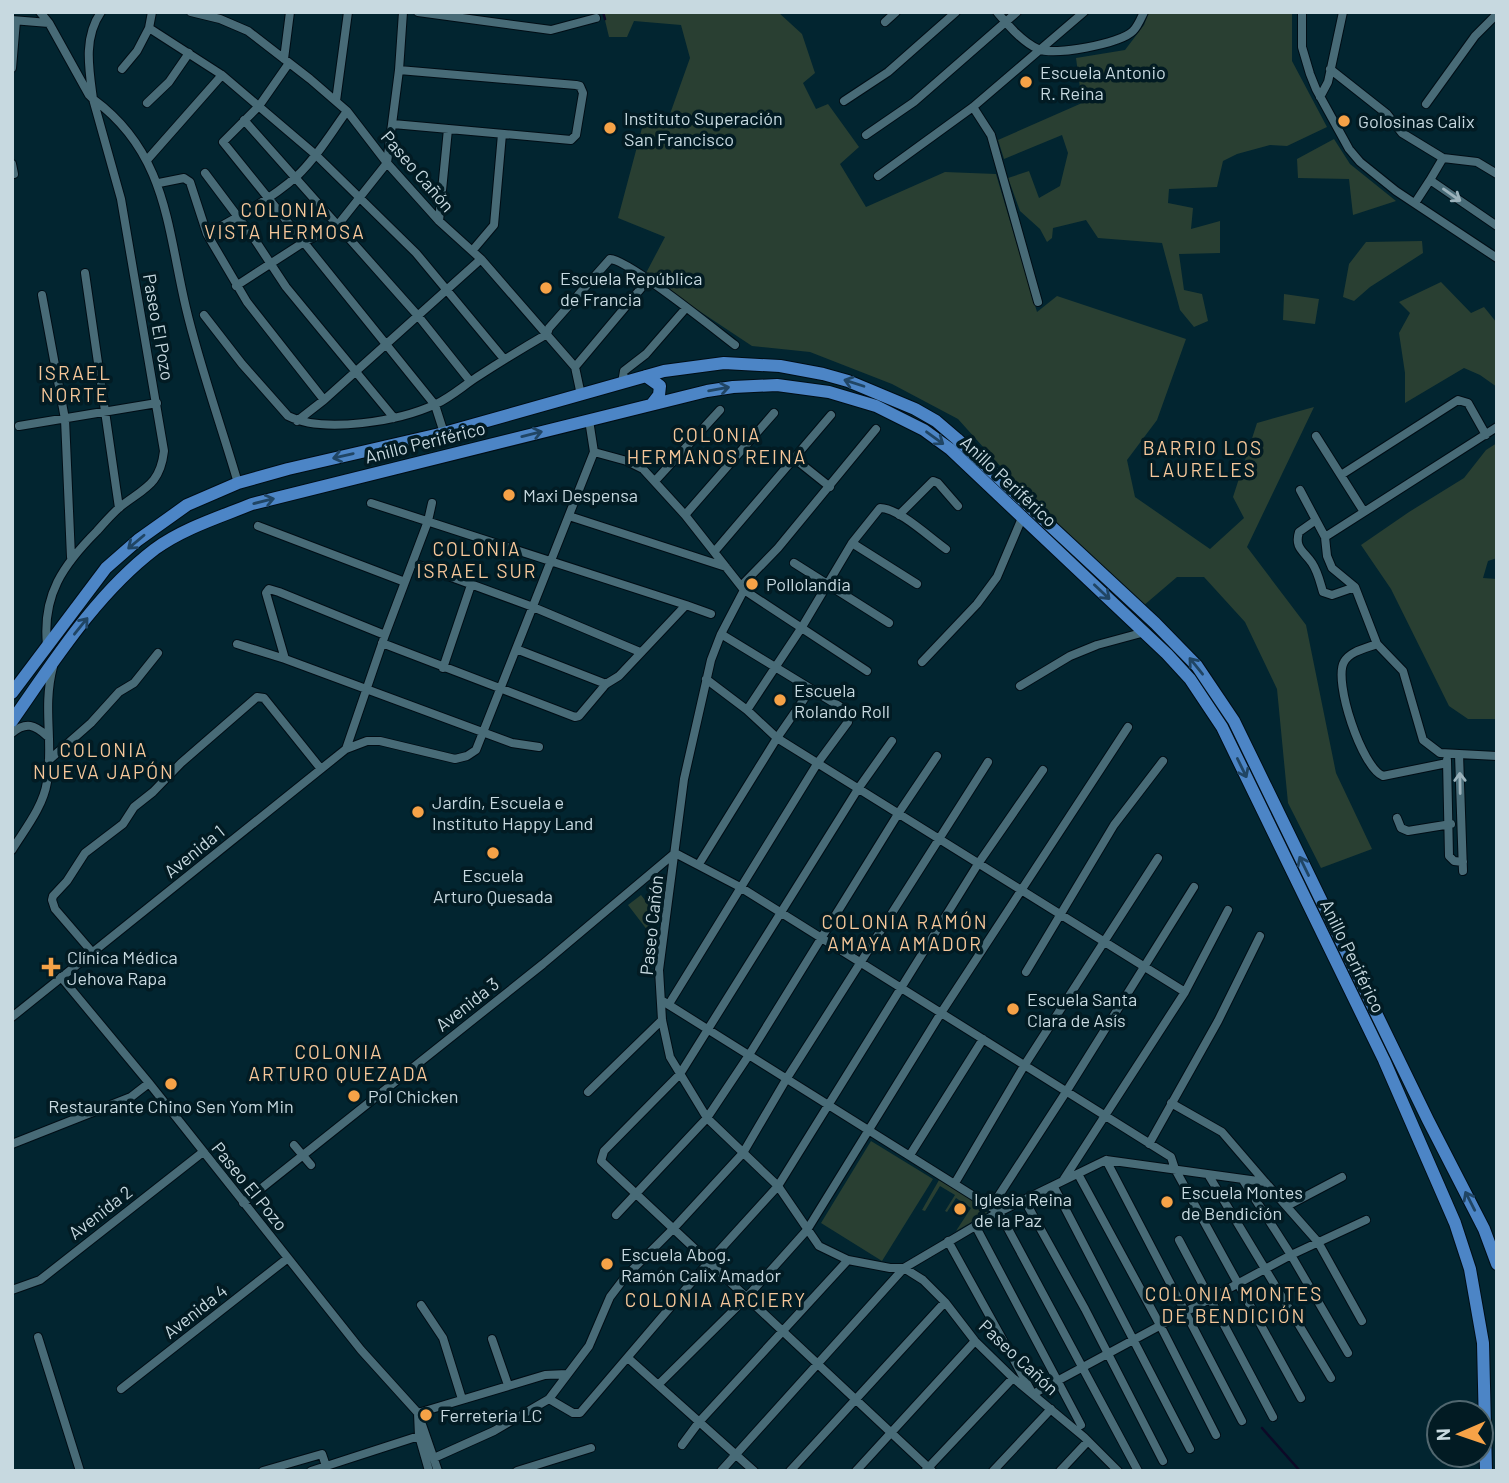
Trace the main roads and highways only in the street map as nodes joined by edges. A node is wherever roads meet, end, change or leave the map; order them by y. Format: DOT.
graph roads {
  1 [pos="646,376"];
  2 [pos="652,404"];
  3 [pos="387,446"];
  4 [pos="392,468"];
  5 [pos="12,693"];
  6 [pos="12,721"];
  7 [pos="1497,1264"];
  8 [pos="1497,1381"];
  9 [pos="1485,1389"];
  10 [pos="1486,1471"];
  1 -- 2 [label="highway"];
  1 -- 3 [label="highway, Anillo Periférico"];
  7 -- 1 [label="highway, Anillo Periférico, one-way"];
  4 -- 2 [label="highway, Anillo Periférico, one-way"];
  2 -- 9 [label="highway, Anillo Periférico, one-way"];
  3 -- 4 [label="highway"];
  3 -- 5 [label="highway, Anillo Periférico, one-way"];
  6 -- 4 [label="highway, Anillo Periférico, one-way"];
  8 -- 9 [label="highway"];
  9 -- 10 [label="highway, Anillo Periférico"];
}
